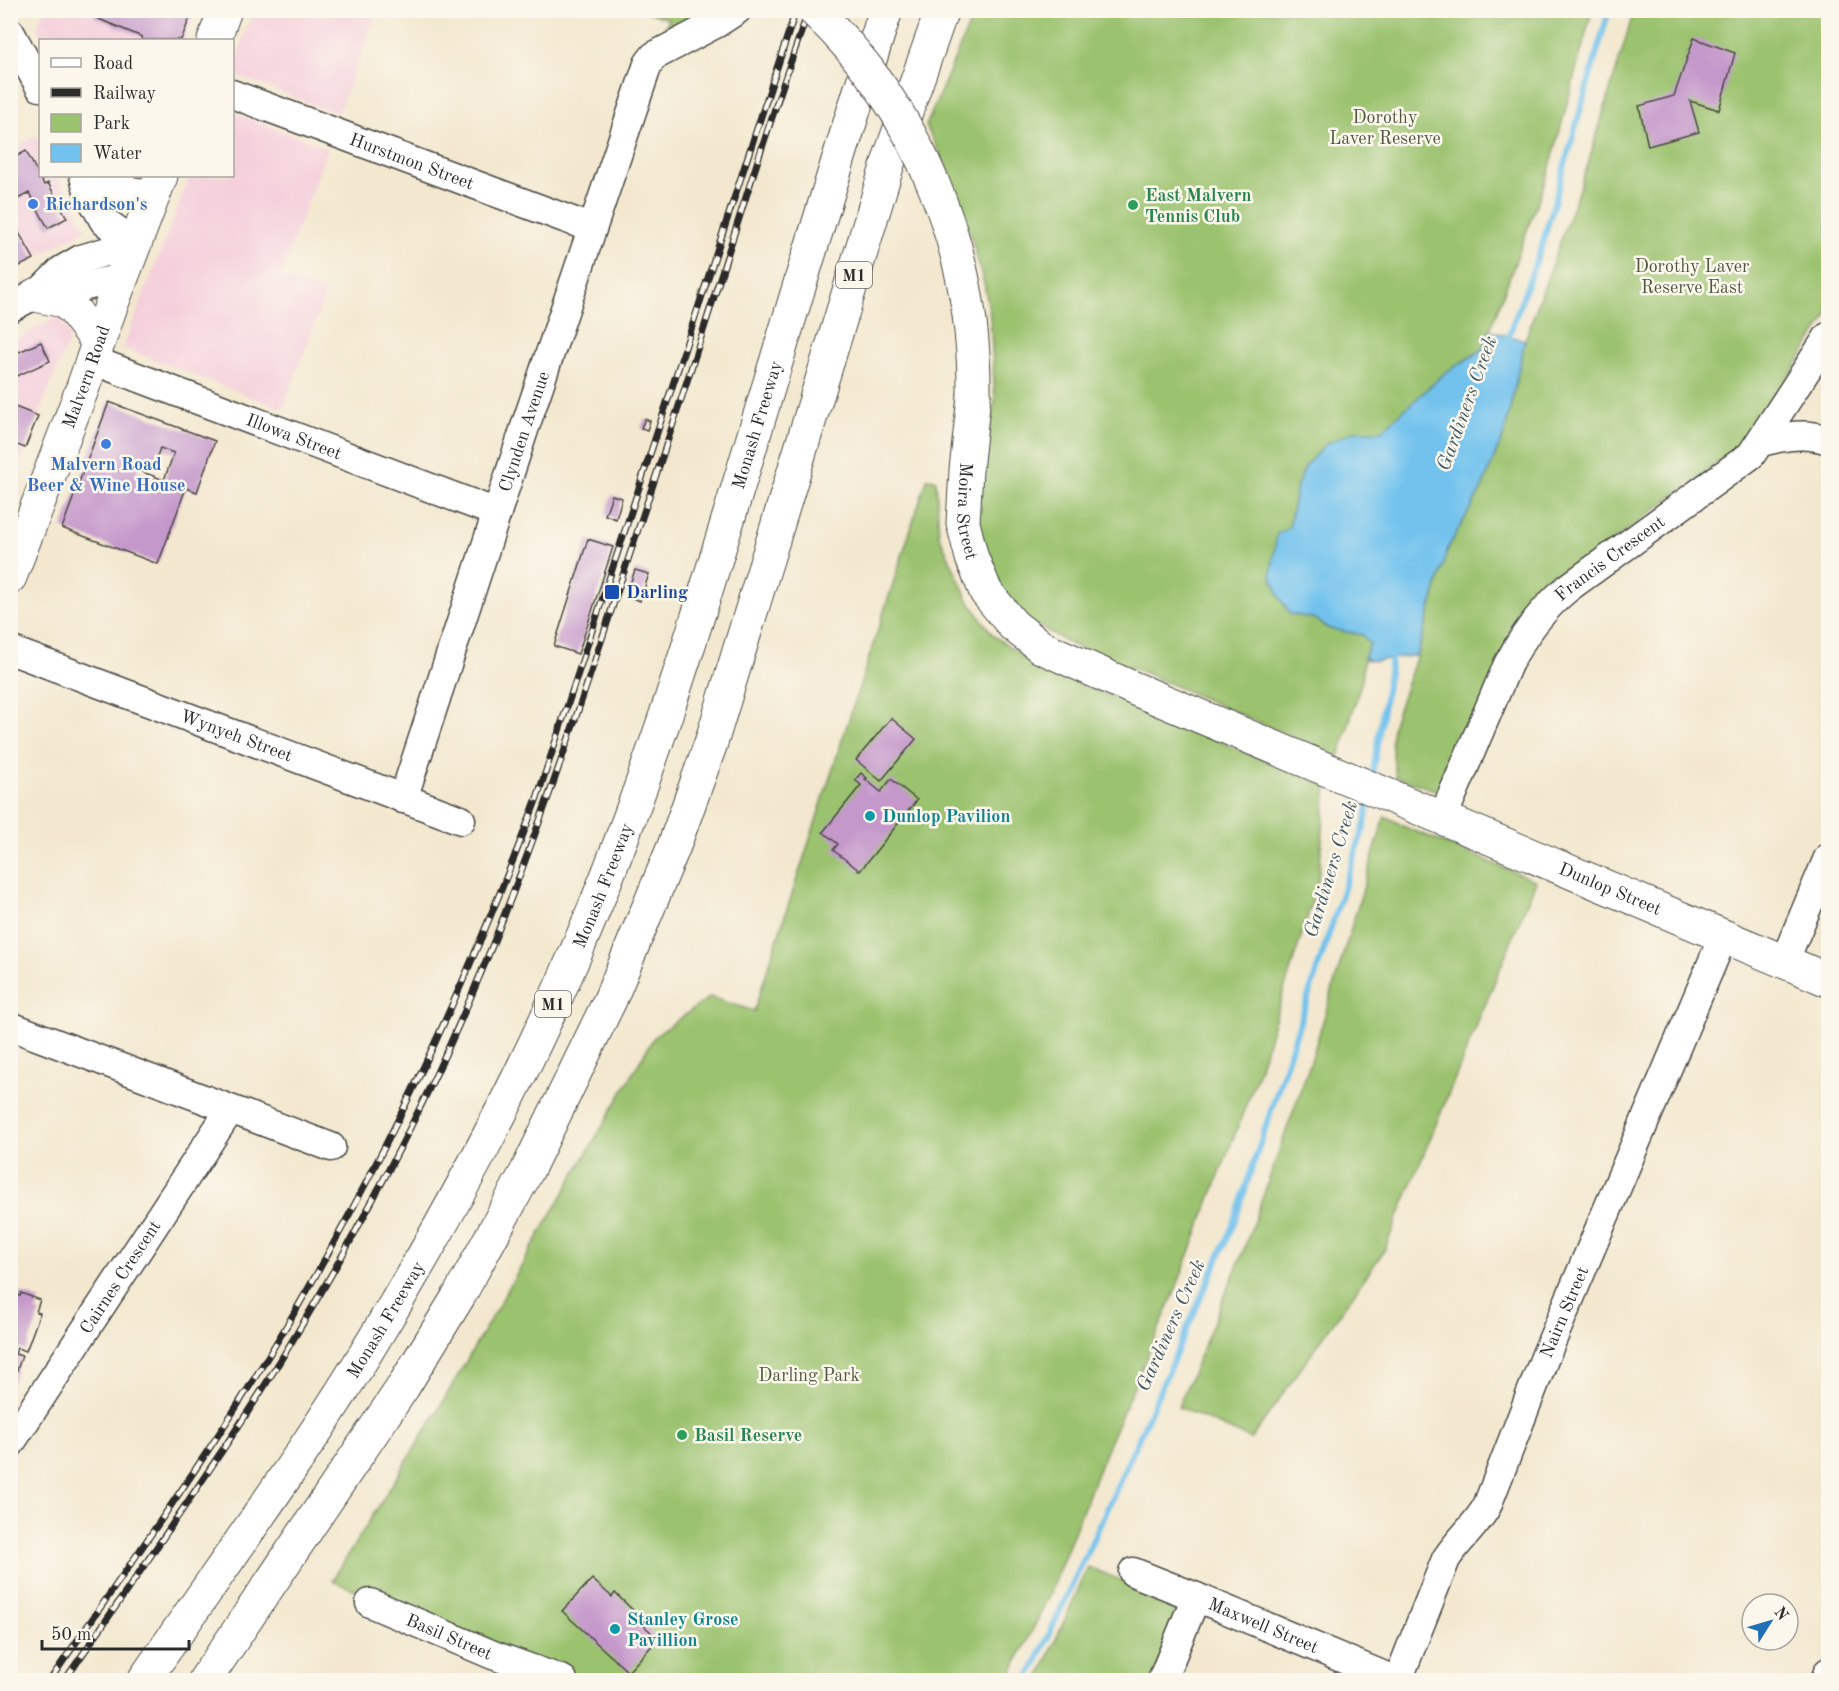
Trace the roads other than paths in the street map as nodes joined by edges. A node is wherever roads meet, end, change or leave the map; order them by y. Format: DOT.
graph roads {
  1 [pos="225,10"];
  2 [pos="737,10"];
  3 [pos="814,10"];
  4 [pos="886,10"];
  5 [pos="942,10"];
  6 [pos="10,32"];
  7 [pos="214,39"];
  8 [pos="39,85"];
  9 [pos="234,95"];
  10 [pos="84,177"];
  11 [pos="96,177"];
  12 [pos="158,185"];
  13 [pos="591,228"];
  14 [pos="135,243"];
  15 [pos="122,278"];
  16 [pos="29,298"];
  17 [pos="1827,348"];
  18 [pos="95,351"];
  19 [pos="1828,440"];
  20 [pos="1761,442"];
  21 [pos="497,513"];
  22 [pos="10,577"];
  23 [pos="10,650"];
  24 [pos="1394,796"];
  25 [pos="404,799"];
  26 [pos="1443,817"];
  27 [pos="461,820"];
  28 [pos="1828,858"];
  29 [pos="1723,937"];
  30 [pos="1784,962"];
  31 [pos="1828,980"];
  32 [pos="10,1026"];
  33 [pos="230,1110"];
  34 [pos="331,1147"];
  35 [pos="10,1444"];
  36 [pos="1133,1572"];
  37 [pos="1196,1597"];
  38 [pos="370,1603"];
  39 [pos="1828,1672"];
  40 [pos="144,1680"];
  41 [pos="205,1680"];
  42 [pos="563,1680"];
  43 [pos="1162,1680"];
  44 [pos="1396,1680"];
  45 [pos="1825,1680"];
  1 -- 7 [label="main road"];
  2 -- 13 [label="street, Clynden Avenue"];
  3 -- 24 [label="main road, Moira Street, bridge"];
  4 -- 40 [label="main road, Monash Freeway / M1"];
  5 -- 41 [label="main road, M1"];
  6 -- 8 [label="street"];
  9 -- 13 [label="street, Hurstmon Street"];
  10 -- 14 [label="street"];
  11 -- 12 [label="street"];
  12 -- 14 [label="main road, Malvern Road"];
  13 -- 21 [label="street, Clynden Avenue"];
  14 -- 15 [label="main road, Malvern Road"];
  14 -- 16 [label="street"];
  15 -- 16 [label="street"];
  15 -- 18 [label="main road, Malvern Road"];
  16 -- 18 [label="main road"];
  17 -- 20 [label="street, Francis Crescent"];
  18 -- 21 [label="street, Illowa Street"];
  18 -- 22 [label="main road, Malvern Road"];
  19 -- 20 [label="street"];
  20 -- 26 [label="street, Francis Crescent"];
  21 -- 25 [label="street, Clynden Avenue"];
  23 -- 25 [label="street, Wynyeh Street"];
  24 -- 26 [label="main road, Dunlop Street"];
  25 -- 27 [label="street, Wynyeh Street"];
  26 -- 29 [label="main road, Dunlop Street"];
  28 -- 30 [label="street"];
  29 -- 30 [label="main road, Dunlop Street"];
  29 -- 44 [label="street, Nairn Street"];
  30 -- 31 [label="main road, Dunlop Street"];
  32 -- 33 [label="street"];
  33 -- 34 [label="street"];
  33 -- 35 [label="street, Cairnes Crescent"];
  36 -- 37 [label="street, Maxwell Street"];
  37 -- 43 [label="street"];
  37 -- 44 [label="street, Maxwell Street"];
  38 -- 42 [label="street, Basil Street"];
  39 -- 45 [label="street"];
}
